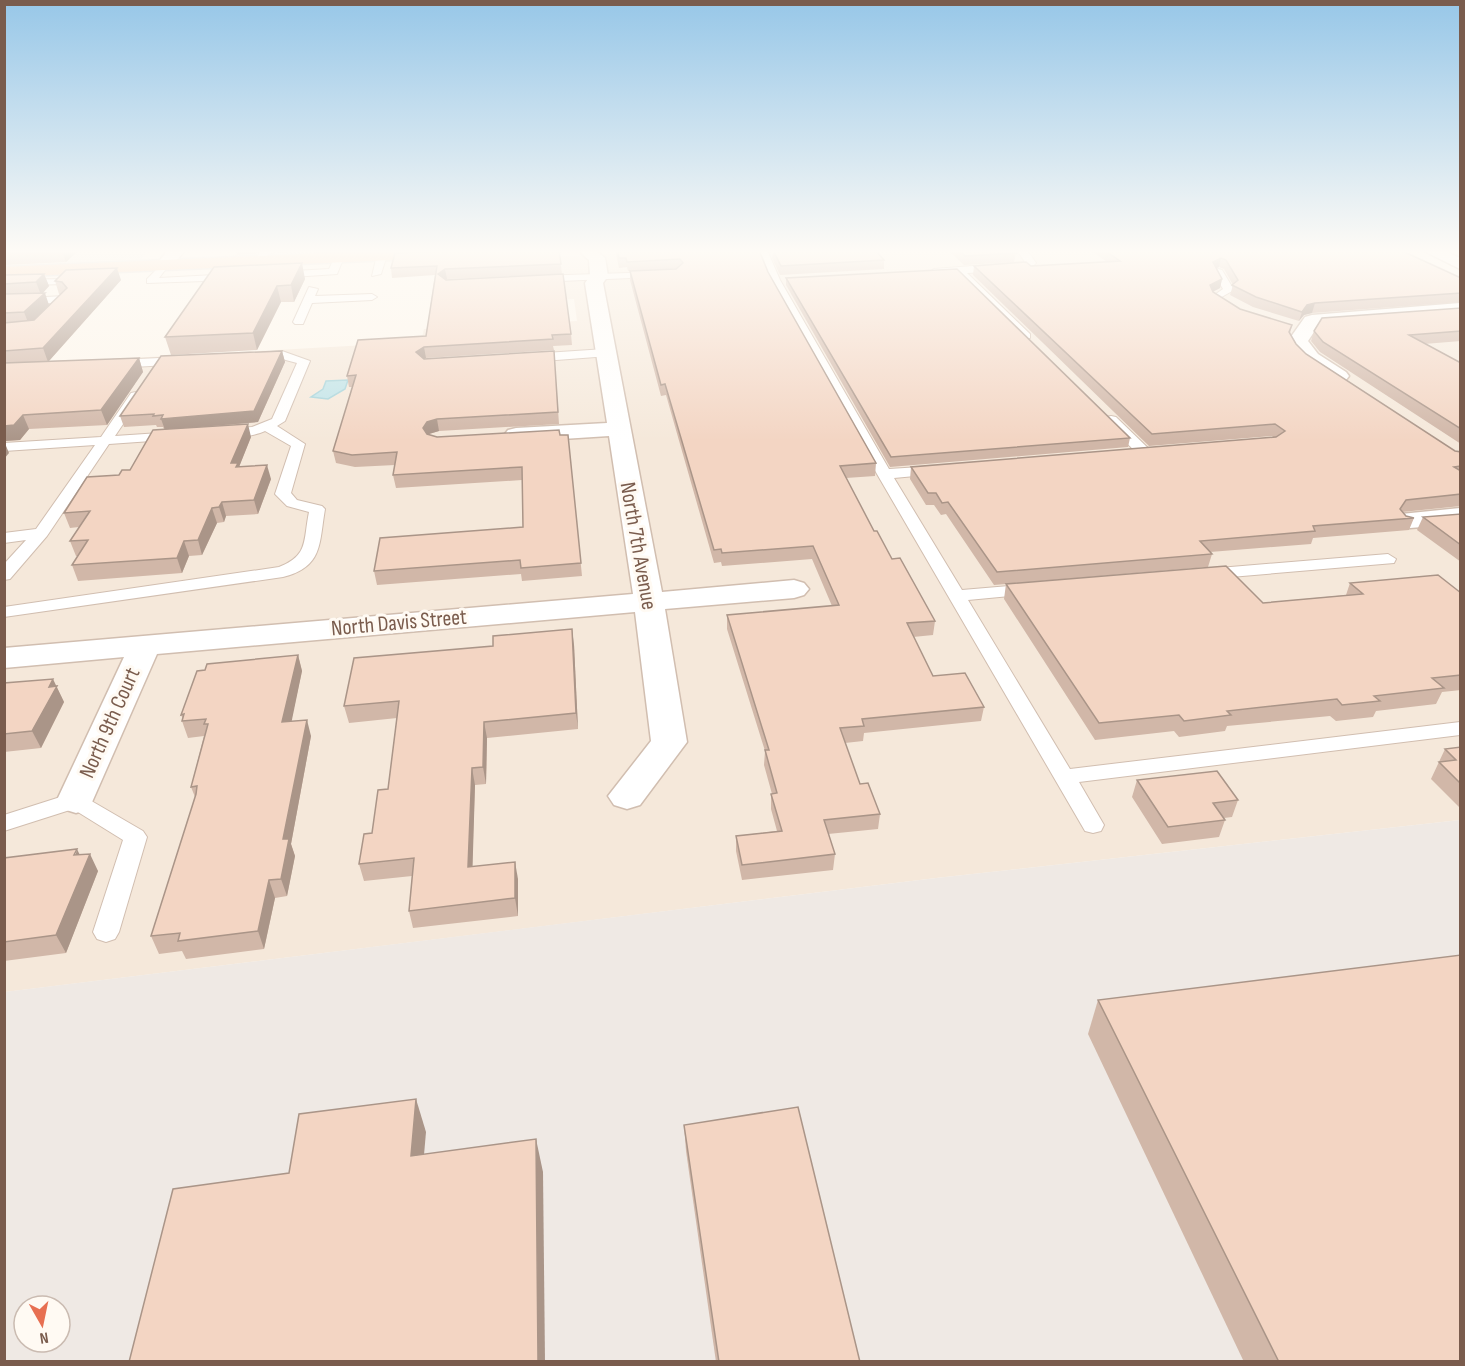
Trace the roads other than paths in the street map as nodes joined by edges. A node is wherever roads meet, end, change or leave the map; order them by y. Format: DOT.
graph roads {
  1 [pos="50,314"];
  2 [pos="302,314"];
  3 [pos="598,314"];
  4 [pos="799,314"];
  5 [pos="1003,314"];
  6 [pos="1386,314"];
  7 [pos="41,322"];
  8 [pos="299,322"];
  9 [pos="1035,345"];
  10 [pos="605,353"];
  11 [pos="249,357"];
  12 [pos="521,358"];
  13 [pos="193,360"];
  14 [pos="100,365"];
  15 [pos="153,372"];
  16 [pos="1361,391"];
  17 [pos="1102,412"];
  18 [pos="266,426"];
  19 [pos="617,429"];
  20 [pos="208,434"];
  21 [pos="186,435"];
  22 [pos="498,436"];
  23 [pos="106,440"];
  24 [pos="4,447"];
  25 [pos="1121,455"];
  26 [pos="955,469"];
  27 [pos="885,474"];
  28 [pos="1461,516"];
  29 [pos="1410,520"];
  30 [pos="41,533"];
  31 [pos="4,538"];
  32 [pos="1388,559"];
  33 [pos="4,575"];
  34 [pos="1190,576"];
  35 [pos="1050,588"];
  36 [pos="794,589"];
  37 [pos="956,596"];
  38 [pos="649,602"];
  39 [pos="4,612"];
  40 [pos="145,645"];
  41 [pos="4,658"];
  42 [pos="1461,729"];
  43 [pos="1064,777"];
  44 [pos="627,796"];
  45 [pos="76,800"];
  46 [pos="4,823"];
  47 [pos="1093,825"];
  48 [pos="106,932"];
  1 -- 7 [label="lane"];
  2 -- 8 [label="lane"];
  3 -- 10 [label="street, North 7th Avenue"];
  4 -- 27 [label="lane"];
  5 -- 9 [label="lane"];
  6 -- 16 [label="street"];
  10 -- 12 [label="lane"];
  10 -- 19 [label="street, North 7th Avenue"];
  11 -- 18 [label="lane"];
  13 -- 15 [label="lane"];
  14 -- 15 [label="lane"];
  15 -- 23 [label="lane"];
  17 -- 25 [label="lane"];
  18 -- 20 [label="lane"];
  18 -- 39 [label="lane"];
  19 -- 22 [label="street"];
  19 -- 38 [label="street, North 7th Avenue"];
  21 -- 23 [label="lane"];
  23 -- 24 [label="lane"];
  23 -- 30 [label="lane"];
  26 -- 27 [label="lane"];
  27 -- 37 [label="lane"];
  28 -- 29 [label="street"];
  30 -- 31 [label="lane"];
  30 -- 33 [label="lane"];
  32 -- 34 [label="lane"];
  35 -- 37 [label="lane"];
  36 -- 38 [label="street, North Davis Street"];
  37 -- 43 [label="lane"];
  38 -- 40 [label="street, North Davis Street"];
  38 -- 44 [label="street, North 7th Avenue"];
  40 -- 41 [label="street, North Davis Street"];
  40 -- 45 [label="street, North 9th Court"];
  42 -- 43 [label="lane"];
  43 -- 47 [label="lane"];
  45 -- 46 [label="lane"];
  45 -- 48 [label="lane"];
}
